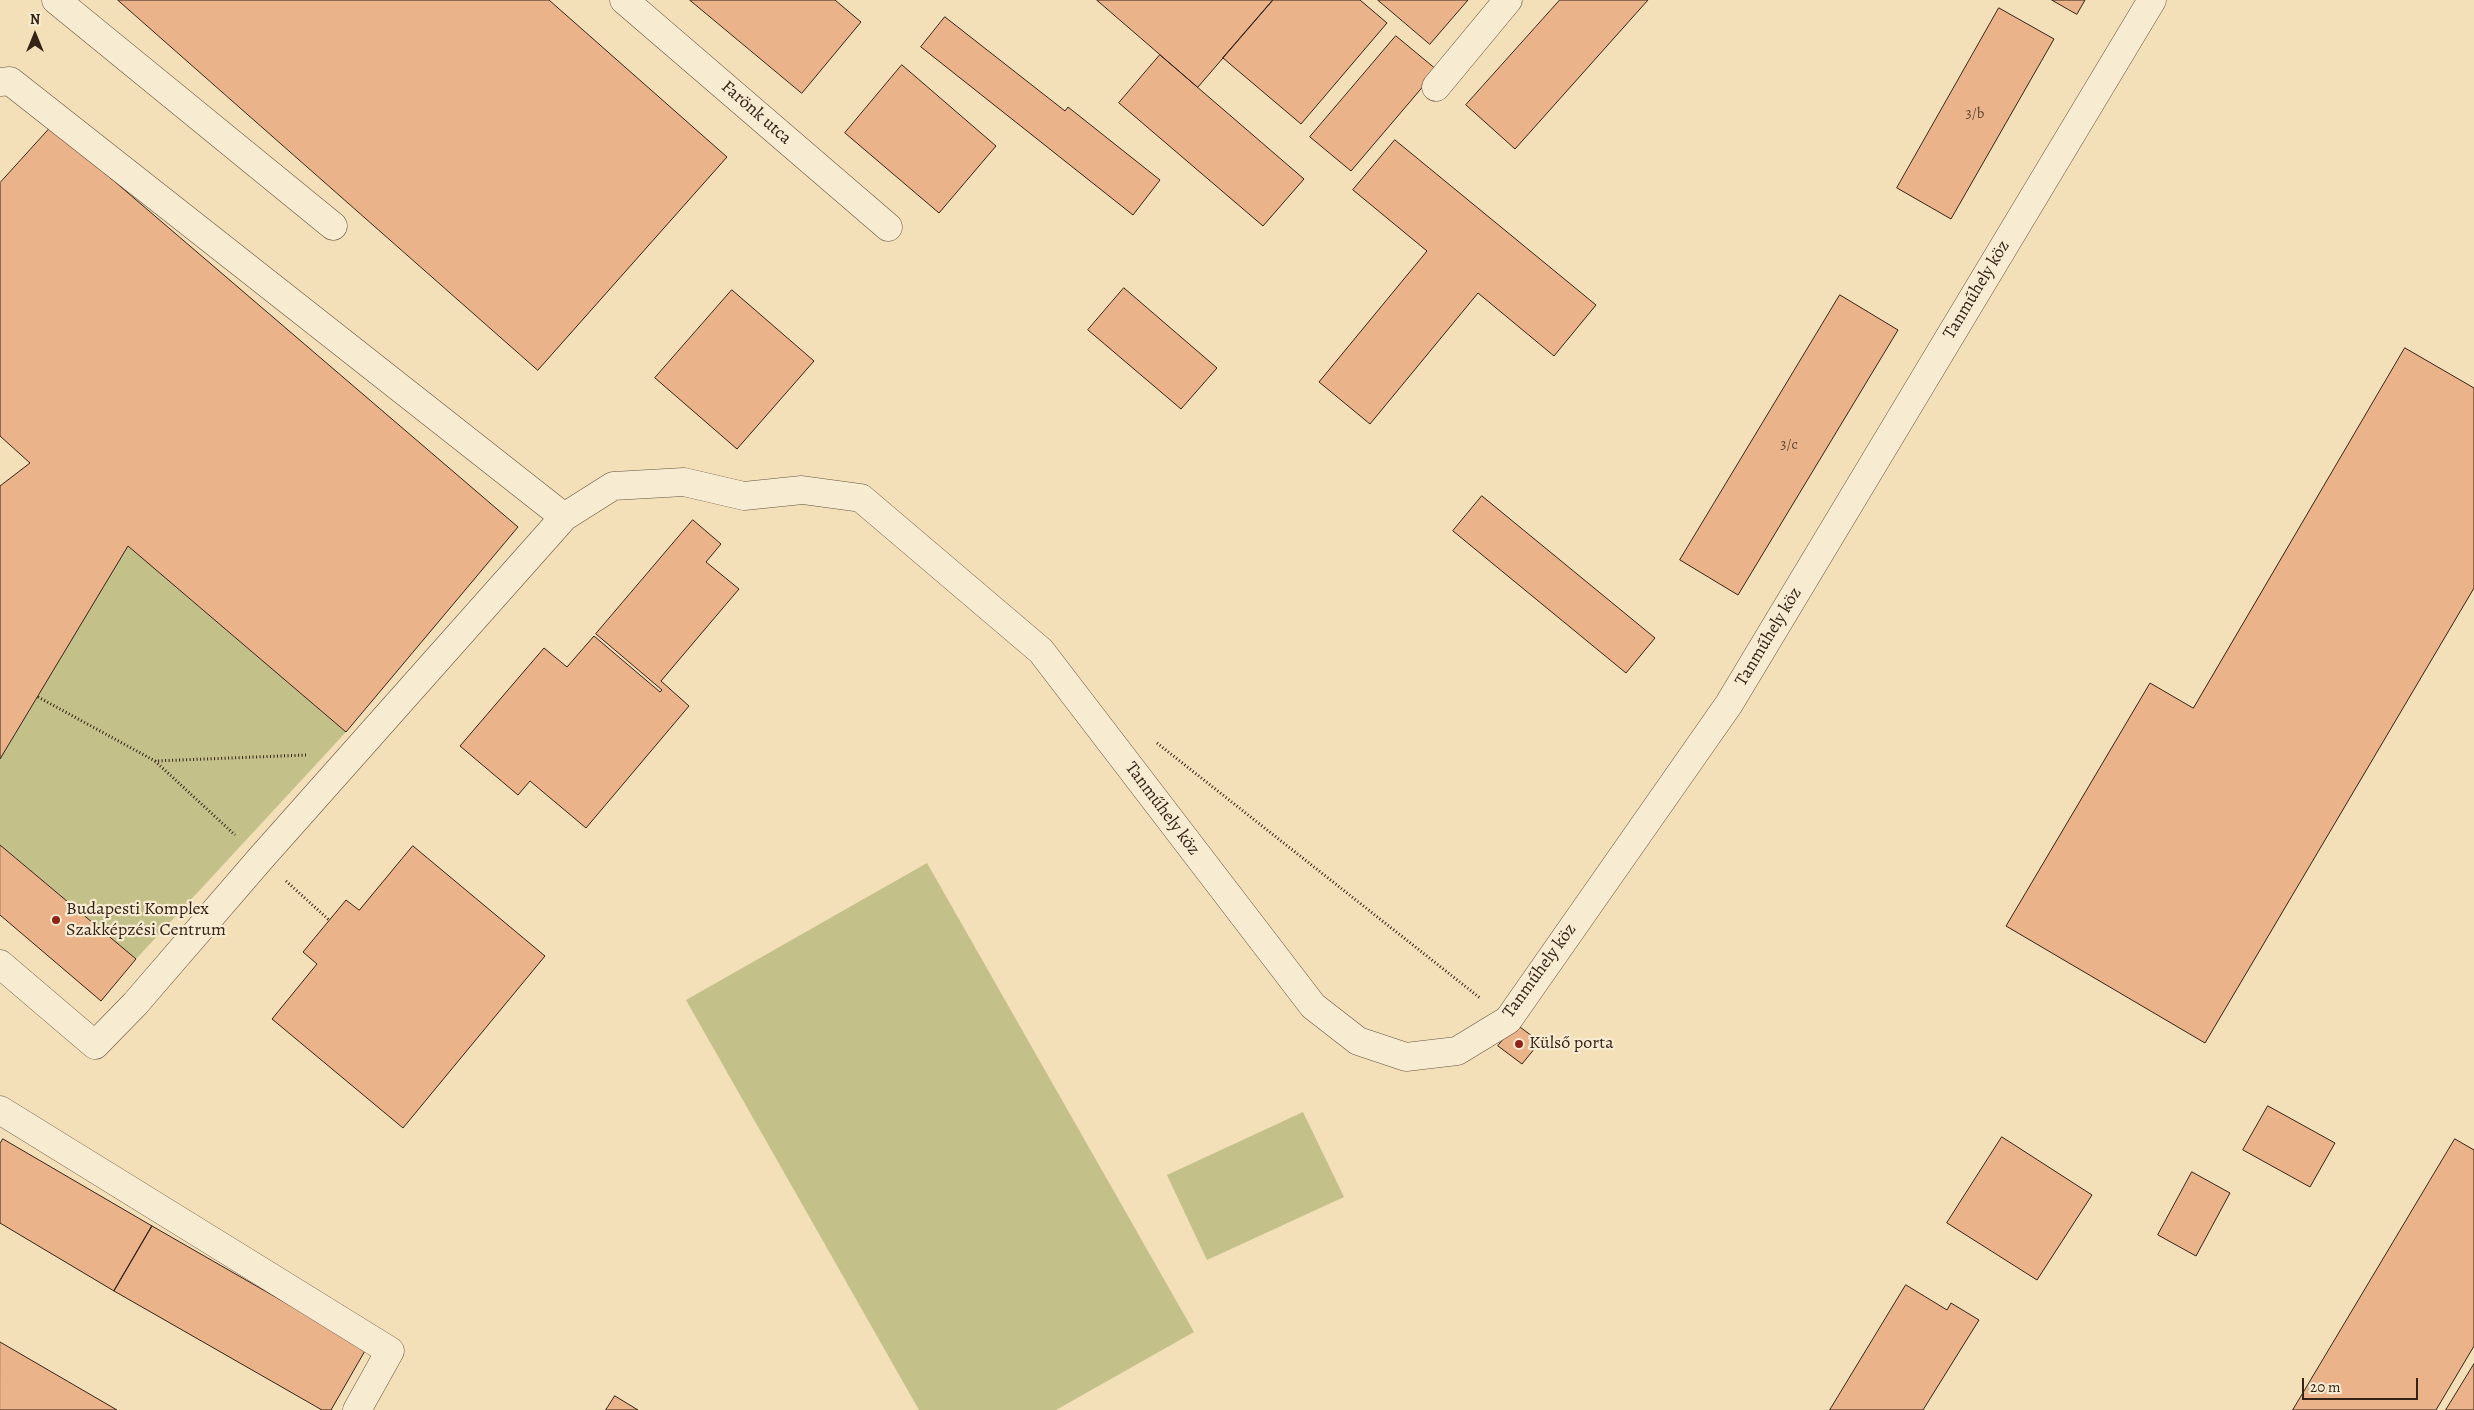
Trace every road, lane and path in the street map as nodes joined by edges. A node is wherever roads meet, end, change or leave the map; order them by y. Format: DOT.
graph roads {
  1 [pos="56,0"];
  2 [pos="624,0"];
  3 [pos="1508,0"];
  4 [pos="2152,0"];
  5 [pos="0,82"];
  6 [pos="1436,87"];
  7 [pos="333,226"];
  8 [pos="888,227"];
  9 [pos="564,517"];
  10 [pos="38,697"];
  11 [pos="1150,737"];
  12 [pos="354,753"];
  13 [pos="0,964"];
  14 [pos="1508,1020"];
  15 [pos="0,1110"];
  16 [pos="357,1410"];
  1 -- 7 [label="street"];
  2 -- 8 [label="street, Farönk utca"];
  3 -- 6 [label="street"];
  4 -- 14 [label="street, Tanműhely köz"];
  5 -- 9 [label="street"];
  9 -- 12 [label="street, Tanműhely köz"];
  9 -- 14 [label="street, Tanműhely köz"];
  10 -- 12 [label="path"];
  11 -- 14 [label="path"];
  12 -- 13 [label="street, Tanműhely köz"];
  15 -- 16 [label="street"];
}
